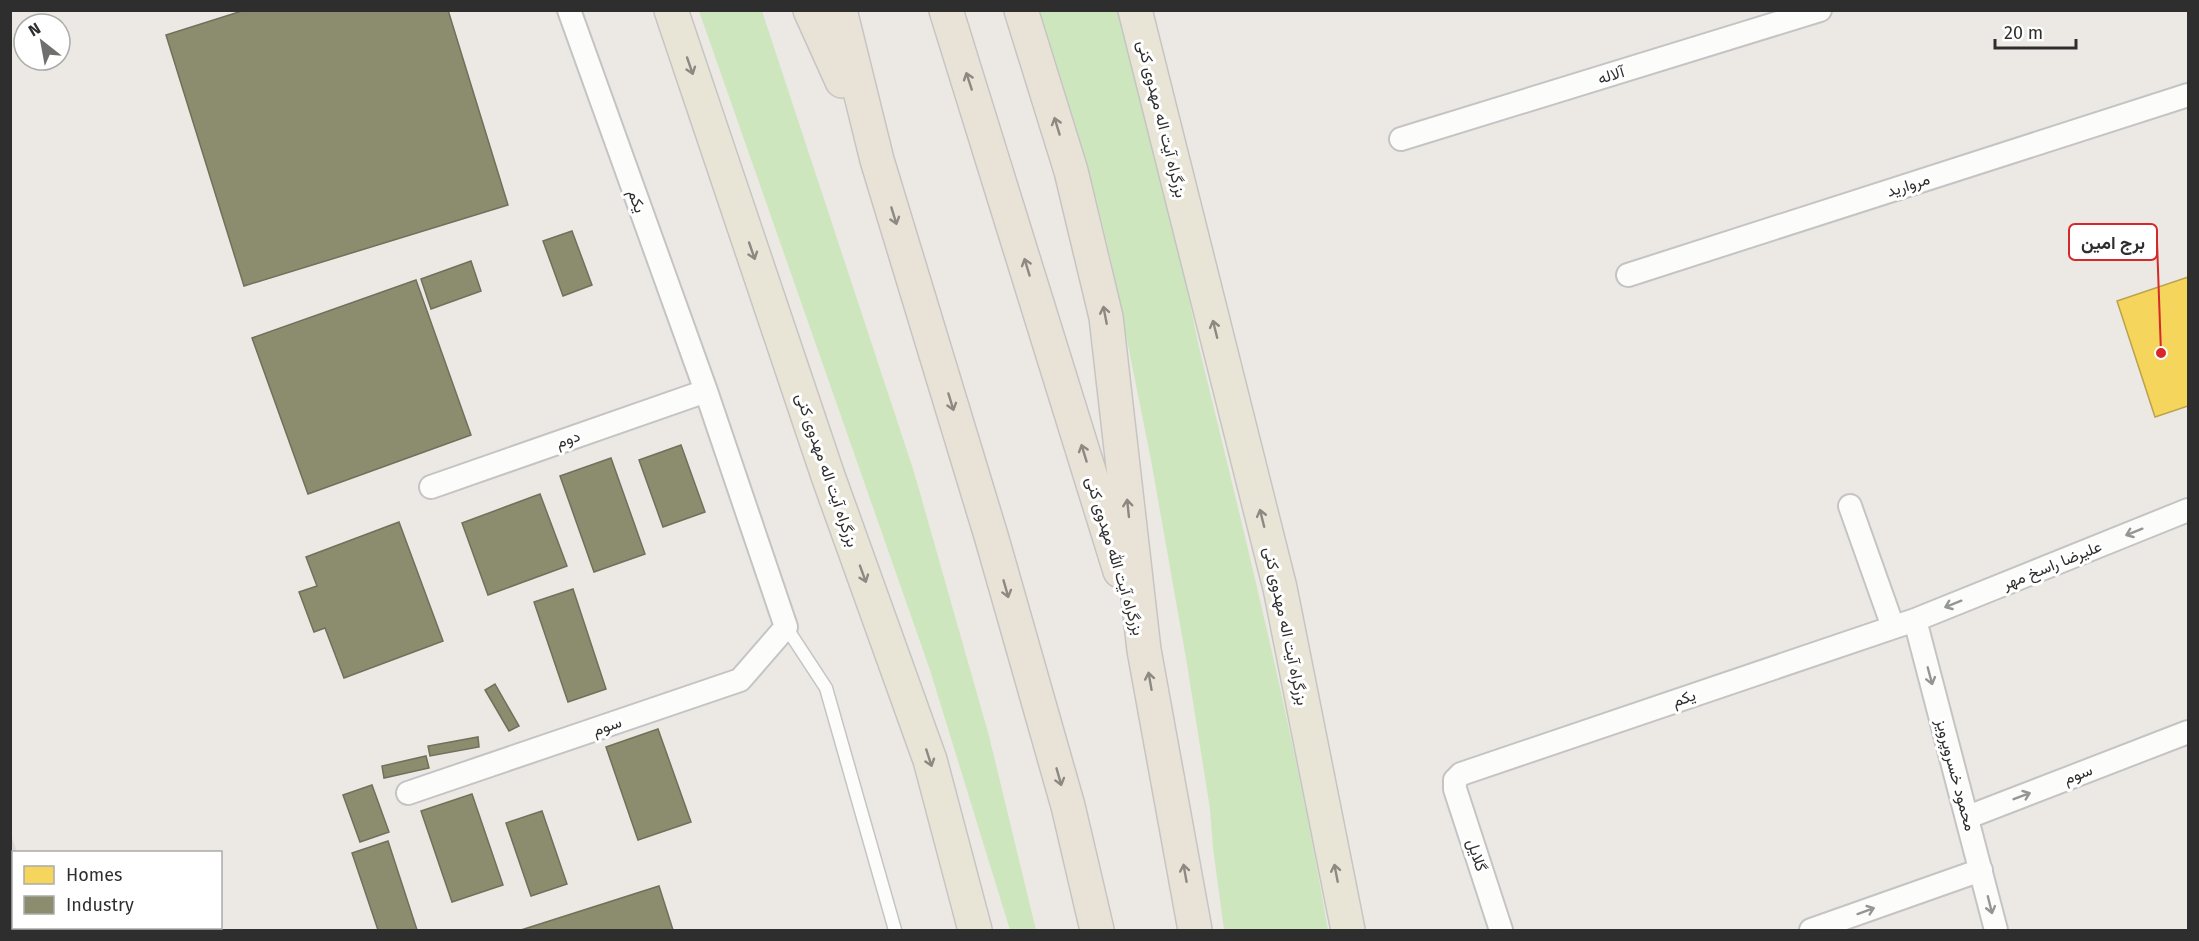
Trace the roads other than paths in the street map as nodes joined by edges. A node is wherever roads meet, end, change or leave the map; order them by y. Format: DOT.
graph roads {
  1 [pos="569,10"];
  2 [pos="671,10"];
  3 [pos="810,10"];
  4 [pos="840,10"];
  5 [pos="946,10"];
  6 [pos="1021,10"];
  7 [pos="1135,10"];
  8 [pos="1820,10"];
  9 [pos="2188,95"];
  10 [pos="1401,139"];
  11 [pos="877,160"];
  12 [pos="1628,275"];
  13 [pos="705,391"];
  14 [pos="431,487"];
  15 [pos="1850,506"];
  16 [pos="2188,510"];
  17 [pos="1915,620"];
  18 [pos="786,627"];
  19 [pos="1893,627"];
  20 [pos="1144,650"];
  21 [pos="2188,732"];
  22 [pos="1455,780"];
  23 [pos="408,793"];
  24 [pos="1968,817"];
  25 [pos="1981,870"];
  26 [pos="896,930"];
  27 [pos="975,930"];
  28 [pos="1097,930"];
  29 [pos="1195,930"];
  30 [pos="1348,930"];
  31 [pos="1501,930"];
  32 [pos="1811,930"];
  33 [pos="1996,930"];
  1 -- 13 [label="street, یکم"];
  2 -- 27 [label="main road, بزرگراه آیت اله مهدوی کنی, one-way"];
  3 -- 11 [label="highway"];
  4 -- 11 [label="highway"];
  20 -- 5 [label="highway, بزرگراه آیت الله مهدوی کنی, one-way"];
  20 -- 6 [label="highway, بزرگراه آیت الله مهدوی کنی, one-way"];
  30 -- 7 [label="main road, بزرگراه آیت اله مهدوی کنی, one-way"];
  8 -- 10 [label="street, آلاله"];
  9 -- 12 [label="street, مروارید"];
  11 -- 28 [label="highway, one-way"];
  13 -- 14 [label="street, دوم"];
  13 -- 18 [label="street"];
  15 -- 19 [label="street"];
  16 -- 17 [label="street, علیرضا راسخ مهر, one-way"];
  17 -- 19 [label="street, یکم"];
  17 -- 24 [label="street, محمود خسروپرویز, one-way"];
  18 -- 23 [label="street, سوم"];
  18 -- 26 [label="lane"];
  19 -- 22 [label="street, یکم"];
  29 -- 20 [label="highway, one-way"];
  24 -- 21 [label="street, سوم, one-way"];
  22 -- 31 [label="street, گلایل"];
  24 -- 25 [label="street, محمود خسروپرویز"];
  32 -- 25 [label="street, one-way"];
  25 -- 33 [label="street, محمود خسروپرویز, one-way"];
}
